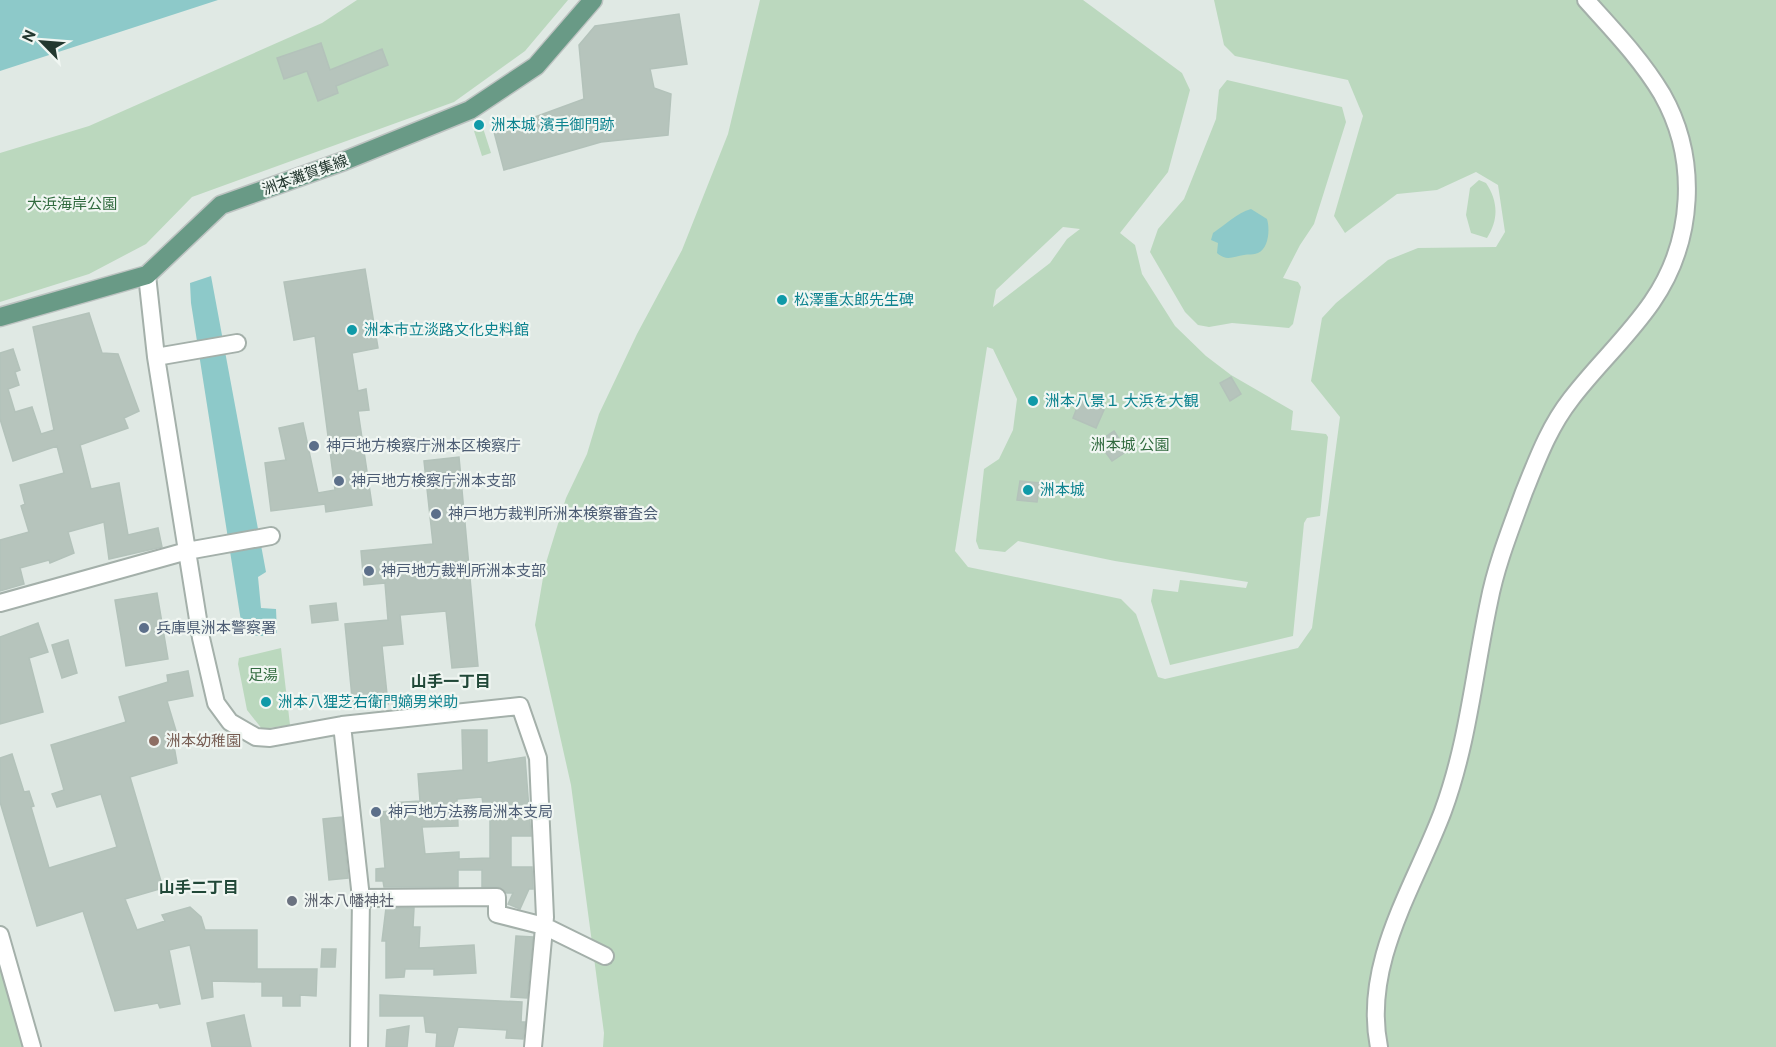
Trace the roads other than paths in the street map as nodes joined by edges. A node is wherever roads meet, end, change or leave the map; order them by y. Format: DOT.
graph roads {
  1 [pos="1586,0"];
  2 [pos="595,1"];
  3 [pos="147,275"];
  4 [pos="0,317"];
  5 [pos="237,343"];
  6 [pos="156,357"];
  7 [pos="271,536"];
  8 [pos="187,551"];
  9 [pos="0,603"];
  10 [pos="342,725"];
  11 [pos="361,898"];
  12 [pos="544,926"];
  13 [pos="0,935"];
  14 [pos="605,956"];
  15 [pos="32,1047"];
  16 [pos="359,1047"];
  17 [pos="533,1047"];
  18 [pos="1379,1047"];
  1 -- 18 [label="street"];
  2 -- 3 [label="main road, 洲本灘賀集線"];
  3 -- 4 [label="main road, 洲本灘賀集線"];
  3 -- 6 [label="street"];
  5 -- 6 [label="street"];
  6 -- 8 [label="street"];
  7 -- 8 [label="street"];
  8 -- 9 [label="street"];
  8 -- 10 [label="street"];
  10 -- 11 [label="street"];
  10 -- 12 [label="street"];
  11 -- 12 [label="street"];
  11 -- 16 [label="street"];
  12 -- 14 [label="street"];
  12 -- 17 [label="street"];
  13 -- 15 [label="street"];
}
